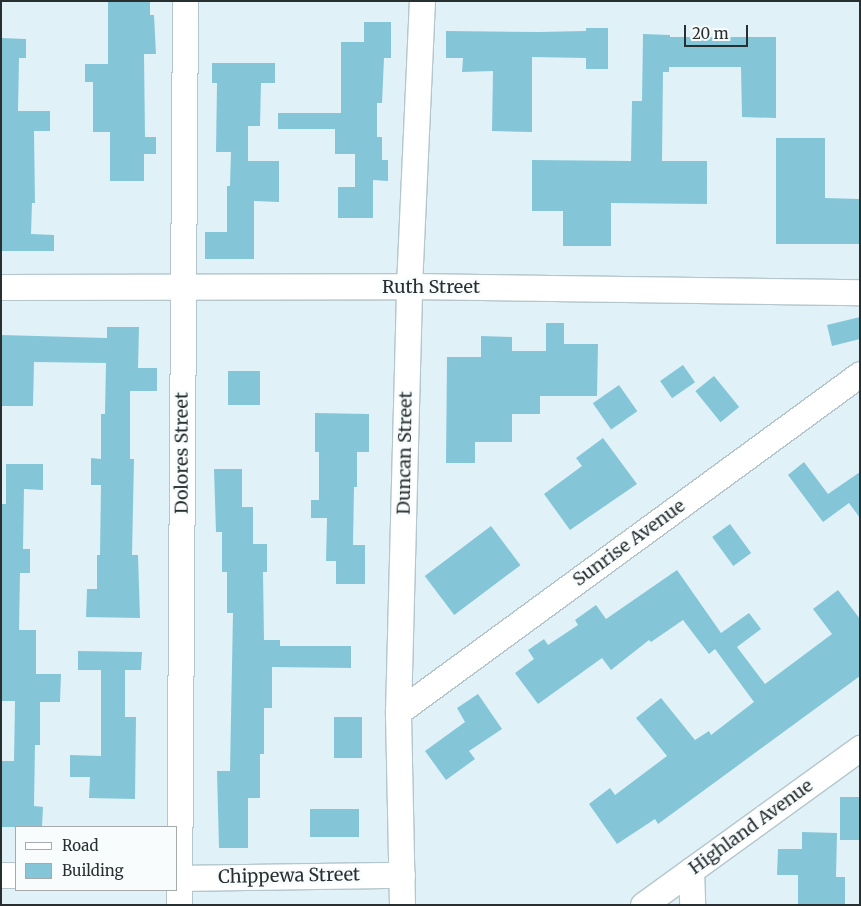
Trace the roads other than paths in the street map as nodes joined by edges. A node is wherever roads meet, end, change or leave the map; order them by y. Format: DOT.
graph roads {
  1 [pos="185,1"];
  2 [pos="422,1"];
  3 [pos="409,286"];
  4 [pos="1,287"];
  5 [pos="184,288"];
  6 [pos="860,292"];
  7 [pos="860,374"];
  8 [pos="398,712"];
  9 [pos="860,748"];
  10 [pos="691,870"];
  11 [pos="1,875"];
  12 [pos="15,875"];
  13 [pos="402,875"];
  14 [pos="178,878"];
  15 [pos="179,905"];
  16 [pos="402,905"];
  17 [pos="642,905"];
  18 [pos="692,905"];
  1 -- 5 [label="street, Dolores Street"];
  2 -- 3 [label="street, Duncan Street"];
  3 -- 5 [label="street, Ruth Street"];
  3 -- 6 [label="street, Ruth Street"];
  3 -- 8 [label="street, Duncan Street"];
  4 -- 5 [label="street, Ruth Street"];
  5 -- 14 [label="street, Dolores Street"];
  7 -- 8 [label="street, Sunrise Avenue"];
  8 -- 13 [label="street, Duncan Street"];
  9 -- 10 [label="street, Highland Avenue"];
  10 -- 17 [label="street, Highland Avenue"];
  10 -- 18 [label="street"];
  11 -- 12 [label="street"];
  13 -- 14 [label="street, Chippewa Street"];
  13 -- 16 [label="street, Duncan Street"];
  14 -- 15 [label="street, Dolores Street"];
}
